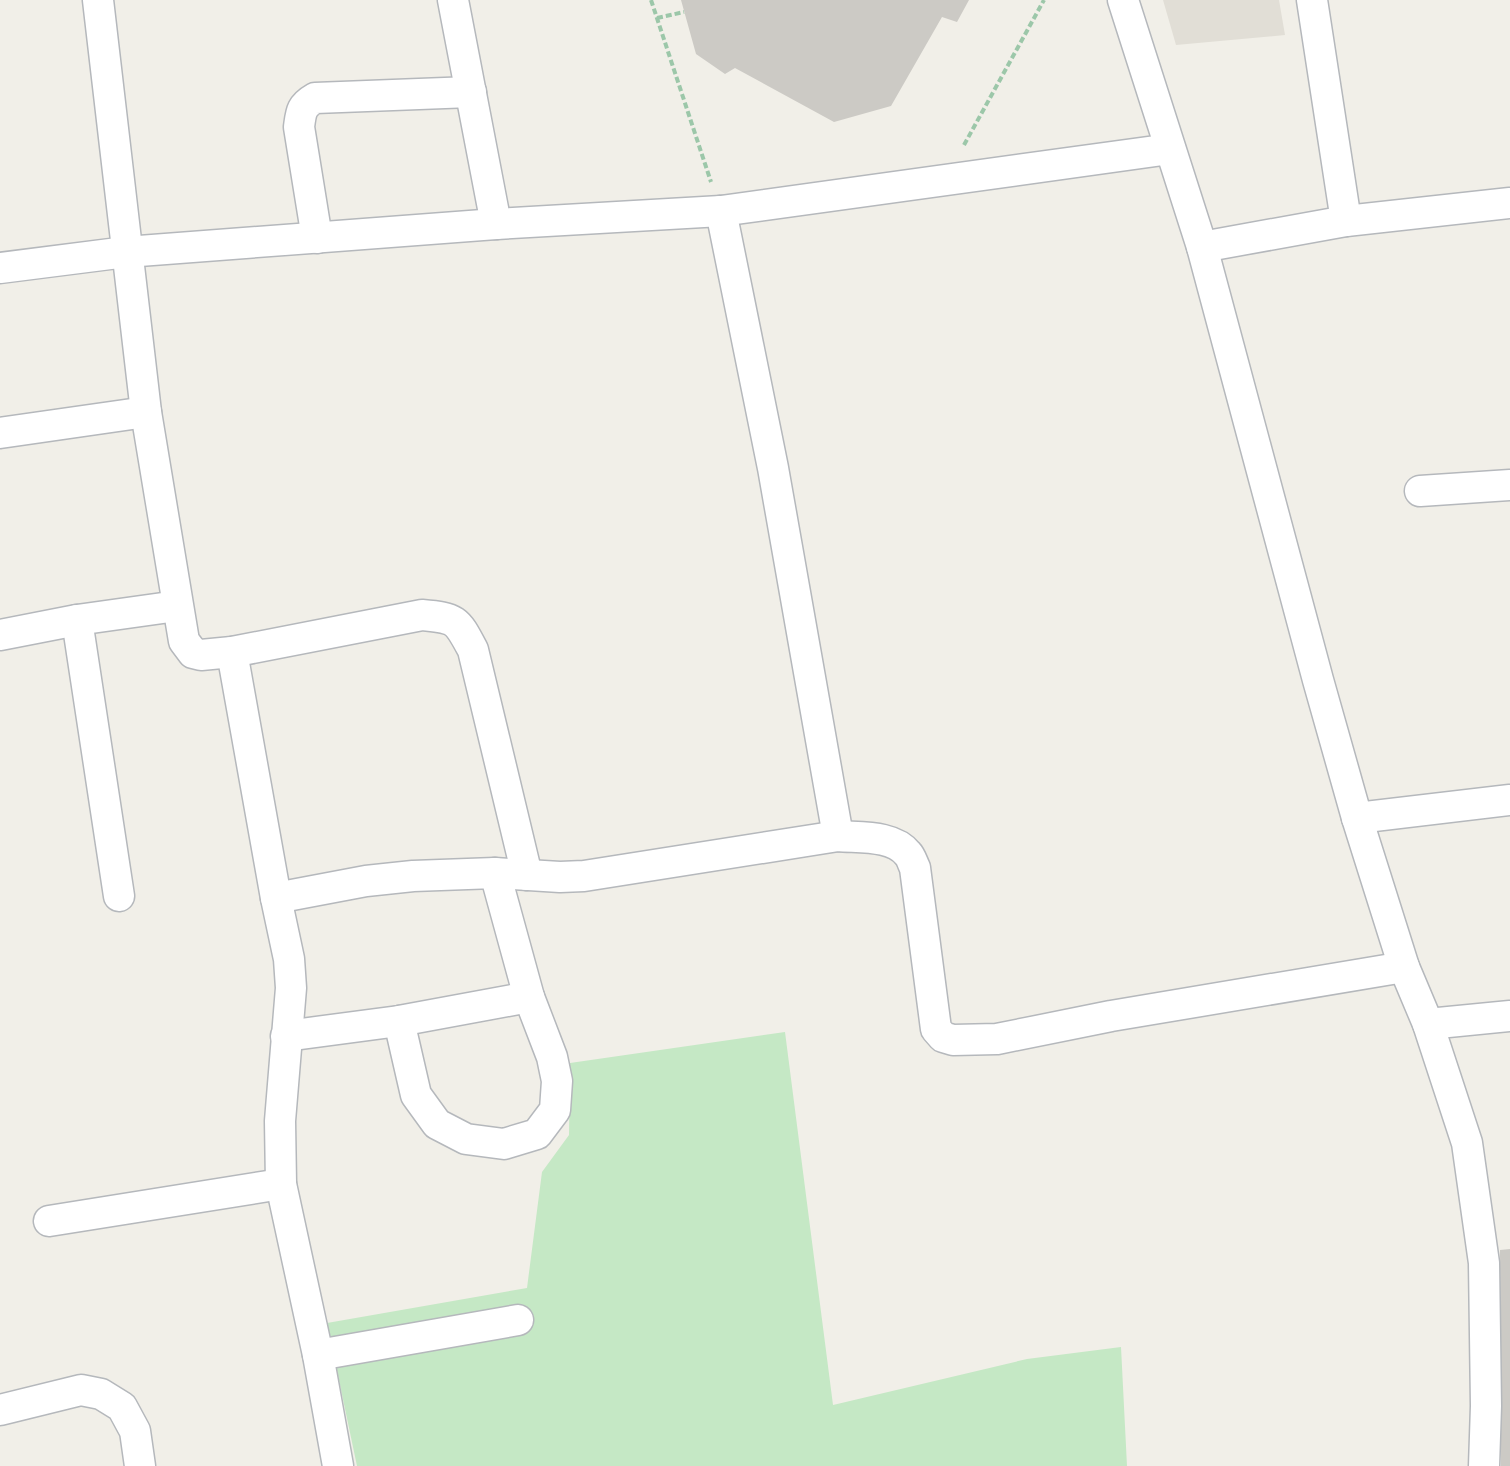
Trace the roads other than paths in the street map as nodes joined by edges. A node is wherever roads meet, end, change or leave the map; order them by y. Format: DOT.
graph roads {
  1 [pos="98,0"];
  2 [pos="453,0"];
  3 [pos="1123,0"];
  4 [pos="1312,0"];
  5 [pos="471,92"];
  6 [pos="1170,149"];
  7 [pos="1510,203"];
  8 [pos="721,211"];
  9 [pos="1346,221"];
  10 [pos="496,224"];
  11 [pos="317,238"];
  12 [pos="1202,247"];
  13 [pos="126,252"];
  14 [pos="0,268"];
  15 [pos="146,412"];
  16 [pos="0,433"];
  17 [pos="1510,485"];
  18 [pos="1420,491"];
  19 [pos="177,606"];
  20 [pos="77,620"];
  21 [pos="0,635"];
  22 [pos="232,652"];
  23 [pos="1510,800"];
  24 [pos="1357,818"];
  25 [pos="838,836"];
  26 [pos="495,873"];
  27 [pos="526,875"];
  28 [pos="118,896"];
  29 [pos="276,898"];
  30 [pos="1404,967"];
  31 [pos="529,997"];
  32 [pos="1510,1016"];
  33 [pos="399,1021"];
  34 [pos="1428,1024"];
  35 [pos="286,1036"];
  36 [pos="280,1184"];
  37 [pos="49,1221"];
  38 [pos="518,1320"];
  39 [pos="318,1355"];
  40 [pos="0,1410"];
  41 [pos="140,1466"];
  42 [pos="338,1466"];
  43 [pos="1484,1466"];
  1 -- 13 [label="street"];
  2 -- 5 [label="street"];
  3 -- 6 [label="street"];
  4 -- 9 [label="street"];
  5 -- 10 [label="street"];
  5 -- 11 [label="street"];
  6 -- 8 [label="street"];
  6 -- 12 [label="street"];
  7 -- 9 [label="street"];
  8 -- 10 [label="street"];
  8 -- 25 [label="street"];
  9 -- 12 [label="street"];
  10 -- 11 [label="street"];
  11 -- 13 [label="street"];
  12 -- 24 [label="street"];
  13 -- 14 [label="street"];
  13 -- 15 [label="street"];
  15 -- 16 [label="street"];
  15 -- 19 [label="street"];
  17 -- 18 [label="street"];
  19 -- 20 [label="street"];
  19 -- 22 [label="street"];
  20 -- 21 [label="street"];
  20 -- 28 [label="street"];
  22 -- 27 [label="street"];
  22 -- 29 [label="street"];
  23 -- 24 [label="street"];
  24 -- 30 [label="street"];
  25 -- 27 [label="street"];
  25 -- 30 [label="street"];
  26 -- 27 [label="street"];
  26 -- 29 [label="street"];
  26 -- 31 [label="street"];
  29 -- 35 [label="street"];
  30 -- 34 [label="street"];
  31 -- 33 [label="street"];
  31 -- 33 [label="street"];
  32 -- 34 [label="street"];
  33 -- 35 [label="street"];
  34 -- 43 [label="street"];
  35 -- 36 [label="street"];
  36 -- 37 [label="street"];
  36 -- 39 [label="street"];
  38 -- 39 [label="street"];
  39 -- 42 [label="street"];
  40 -- 41 [label="street"];
}
